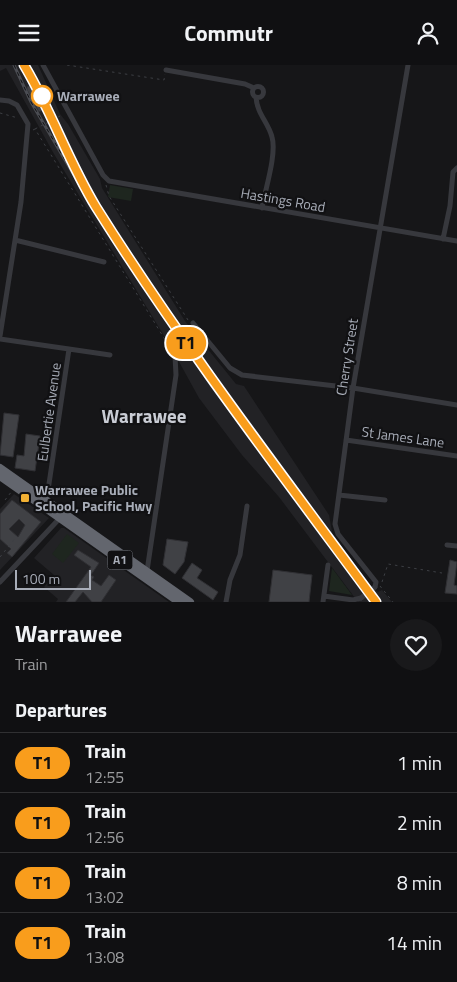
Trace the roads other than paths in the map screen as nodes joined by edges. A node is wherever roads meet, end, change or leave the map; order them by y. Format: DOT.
graph roads {
  1 [pos="43,65"];
  2 [pos="408,65"];
  3 [pos="166,70"];
  4 [pos="254,89"];
  5 [pos="256,97"];
  6 [pos="0,100"];
  7 [pos="457,167"];
  8 [pos="262,208"];
  9 [pos="381,229"];
  10 [pos="443,239"];
  11 [pos="15,240"];
  12 [pos="457,241"];
  13 [pos="104,262"];
  14 [pos="193,323"];
  15 [pos="0,338"];
  16 [pos="69,349"];
  17 [pos="110,355"];
  18 [pos="175,356"];
  19 [pos="353,388"];
  20 [pos="457,405"];
  21 [pos="346,440"];
  22 [pos="457,456"];
  23 [pos="0,468"];
  24 [pos="0,476"];
  25 [pos="338,495"];
  26 [pos="385,500"];
  27 [pos="46,504"];
  28 [pos="247,505"];
  29 [pos="60,518"];
  30 [pos="447,545"];
  31 [pos="457,546"];
  32 [pos="328,565"];
  33 [pos="146,571"];
  34 [pos="0,582"];
  35 [pos="324,599"];
  36 [pos="179,602"];
  37 [pos="190,602"];
  38 [pos="226,602"];
  1 -- 8 [label="street, Hastings Road"];
  2 -- 9 [label="street, Cherry Street"];
  3 -- 4 [label="street"];
  4 -- 5 [label="street"];
  4 -- 5 [label="street"];
  5 -- 8 [label="street"];
  6 -- 11 [label="street"];
  7 -- 10 [label="street"];
  8 -- 9 [label="street, Hastings Road"];
  9 -- 10 [label="street, Hastings Road"];
  9 -- 19 [label="street, Cherry Street"];
  10 -- 12 [label="street, Hastings Road"];
  11 -- 13 [label="street"];
  11 -- 15 [label="street"];
  14 -- 19 [label="street"];
  15 -- 16 [label="street, Eulbertie Avenue"];
  16 -- 17 [label="street, Eulbertie Avenue"];
  16 -- 27 [label="street, Eulbertie Avenue"];
  18 -- 33 [label="street"];
  19 -- 20 [label="street"];
  19 -- 21 [label="street, Cherry Street"];
  21 -- 22 [label="street, St James Lane"];
  21 -- 25 [label="street, Cherry Street"];
  23 -- 27 [label="highway, A1"];
  24 -- 27 [label="highway, A1"];
  25 -- 26 [label="street"];
  25 -- 35 [label="street, Cherry Street, bridge"];
  27 -- 29 [label="highway, A1"];
  27 -- 33 [label="highway, A1"];
  28 -- 38 [label="street"];
  29 -- 34 [label="street"];
  29 -- 36 [label="highway, A1"];
  30 -- 31 [label="street"];
  32 -- 35 [label="street"];
  33 -- 37 [label="highway, A1"];
}
